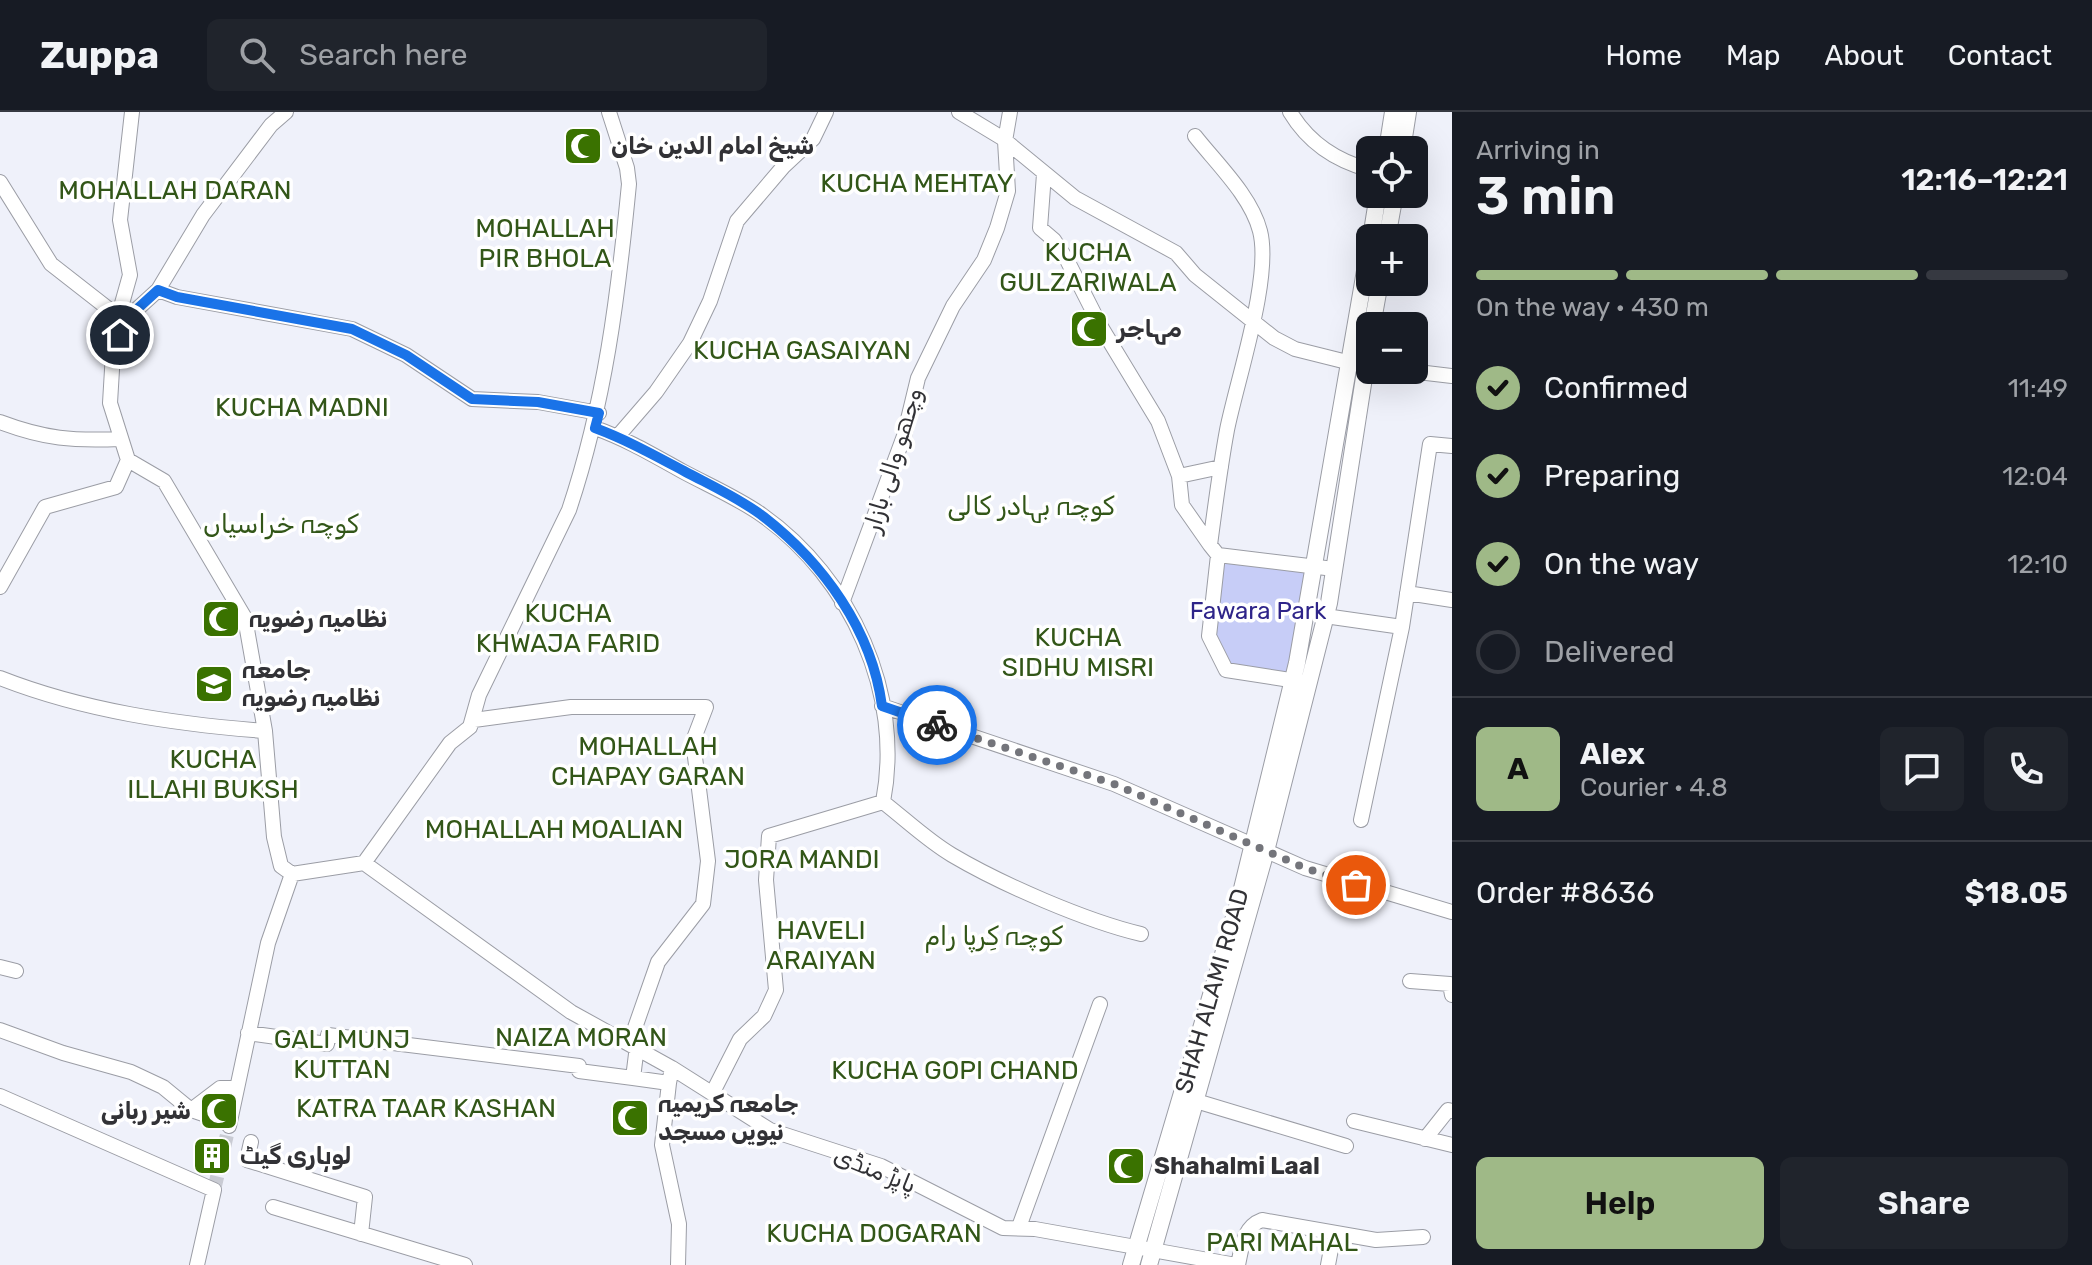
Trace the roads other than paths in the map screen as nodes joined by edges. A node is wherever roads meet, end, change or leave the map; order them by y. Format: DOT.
graph roads {
  1 [pos="132,112"];
  2 [pos="286,112"];
  3 [pos="609,112"];
  4 [pos="826,112"];
  5 [pos="959,112"];
  6 [pos="1010,112"];
  7 [pos="1290,112"];
  8 [pos="1393,112"];
  9 [pos="1408,112"];
  10 [pos="1195,136"];
  11 [pos="1389,136"];
  12 [pos="1404,136"];
  13 [pos="1005,141"];
  14 [pos="1356,166"];
  15 [pos="1044,174"];
  16 [pos="0,182"];
  17 [pos="158,290"];
  18 [pos="124,321"];
  19 [pos="1252,323"];
  20 [pos="1356,365"];
  21 [pos="1428,373"];
  22 [pos="1452,376"];
  23 [pos="1357,384"];
  24 [pos="1359,384"];
  25 [pos="597,420"];
  26 [pos="0,422"];
  27 [pos="618,436"];
  28 [pos="120,439"];
  29 [pos="1452,446"];
  30 [pos="128,460"];
  31 [pos="1221,467"];
  32 [pos="1179,476"];
  33 [pos="1214,550"];
  34 [pos="1313,566"];
  35 [pos="1334,569"];
  36 [pos="0,587"];
  37 [pos="1407,593"];
  38 [pos="1452,600"];
  39 [pos="842,603"];
  40 [pos="1325,616"];
  41 [pos="1402,627"];
  42 [pos="0,678"];
  43 [pos="1301,682"];
  44 [pos="882,706"];
  45 [pos="474,720"];
  46 [pos="265,731"];
  47 [pos="883,802"];
  48 [pos="1361,820"];
  49 [pos="1260,848"];
  50 [pos="364,863"];
  51 [pos="292,874"];
  52 [pos="1452,912"];
  53 [pos="1141,934"];
  54 [pos="0,967"];
  55 [pos="16,971"];
  56 [pos="1410,981"];
  57 [pos="1451,988"];
  58 [pos="1100,1004"];
  59 [pos="0,1030"];
  60 [pos="248,1033"];
  61 [pos="634,1044"];
  62 [pos="670,1076"];
  63 [pos="633,1078"];
  64 [pos="236,1088"];
  65 [pos="713,1092"];
  66 [pos="0,1096"];
  67 [pos="1196,1101"];
  68 [pos="191,1110"];
  69 [pos="1452,1111"];
  70 [pos="1354,1121"];
  71 [pos="1425,1139"];
  72 [pos="251,1142"];
  73 [pos="1452,1145"];
  74 [pos="1346,1146"];
  75 [pos="273,1207"];
  76 [pos="1019,1227"];
  77 [pos="1334,1233"];
  78 [pos="361,1234"];
  79 [pos="1423,1237"];
  80 [pos="1136,1248"];
  81 [pos="1152,1257"];
  82 [pos="197,1265"];
  83 [pos="465,1265"];
  84 [pos="678,1265"];
  85 [pos="1131,1265"];
  86 [pos="1237,1265"];
  87 [pos="1328,1265"];
  1 -- 18 [label="street"];
  2 -- 17 [label="street"];
  3 -- 25 [label="street"];
  4 -- 27 [label="street"];
  5 -- 13 [label="street"];
  6 -- 13 [label="street, وچھو والی بازار"];
  7 -- 14 [label="street"];
  8 -- 11 [label="street"];
  9 -- 12 [label="street"];
  10 -- 19 [label="street"];
  13 -- 15 [label="street"];
  13 -- 39 [label="street, وچھو والی بازار"];
  15 -- 19 [label="street"];
  15 -- 32 [label="street"];
  16 -- 18 [label="street"];
  17 -- 18 [label="street"];
  17 -- 25 [label="street"];
  18 -- 28 [label="street"];
  19 -- 20 [label="street"];
  19 -- 31 [label="street"];
  21 -- 22 [label="street"];
  23 -- 34 [label="street, SHAH ALAMI ROAD"];
  24 -- 35 [label="street, SHAH ALAMI ROAD"];
  25 -- 27 [label="street"];
  25 -- 45 [label="street"];
  26 -- 28 [label="street"];
  27 -- 39 [label="street"];
  28 -- 30 [label="street"];
  29 -- 37 [label="street"];
  30 -- 36 [label="street"];
  30 -- 46 [label="street"];
  31 -- 32 [label="street"];
  31 -- 33 [label="street"];
  32 -- 33 [label="street"];
  33 -- 34 [label="street"];
  33 -- 43 [label="street"];
  34 -- 35 [label="street"];
  34 -- 43 [label="street, SHAH ALAMI ROAD"];
  35 -- 40 [label="street, SHAH ALAMI ROAD"];
  37 -- 38 [label="street"];
  37 -- 41 [label="street"];
  39 -- 44 [label="street"];
  40 -- 41 [label="street"];
  40 -- 43 [label="street, SHAH ALAMI ROAD"];
  41 -- 48 [label="street"];
  42 -- 46 [label="street"];
  43 -- 49 [label="street, SHAH ALAMI ROAD"];
  44 -- 47 [label="street"];
  44 -- 49 [label="street"];
  45 -- 50 [label="street"];
  45 -- 61 [label="street"];
  46 -- 51 [label="street"];
  47 -- 53 [label="street"];
  47 -- 65 [label="street"];
  49 -- 52 [label="street"];
  49 -- 67 [label="street, SHAH ALAMI ROAD"];
  49 -- 80 [label="street, SHAH ALAMI ROAD"];
  50 -- 51 [label="street"];
  50 -- 61 [label="street"];
  51 -- 60 [label="street"];
  54 -- 55 [label="street"];
  56 -- 57 [label="street"];
  58 -- 76 [label="street"];
  59 -- 68 [label="street"];
  60 -- 63 [label="street"];
  60 -- 64 [label="street"];
  61 -- 62 [label="street, پاپڑ منڈی"];
  61 -- 63 [label="street"];
  62 -- 63 [label="street"];
  62 -- 65 [label="street, پاپڑ منڈی"];
  62 -- 84 [label="street"];
  64 -- 68 [label="street"];
  64 -- 68 [label="street"];
  65 -- 76 [label="street, پاپڑ منڈی"];
  66 -- 82 [label="street"];
  67 -- 74 [label="street"];
  67 -- 81 [label="street, SHAH ALAMI ROAD"];
  69 -- 71 [label="street"];
  70 -- 71 [label="street"];
  71 -- 73 [label="street"];
  72 -- 78 [label="street"];
  75 -- 78 [label="street"];
  76 -- 80 [label="street, پاپڑ منڈی"];
  77 -- 79 [label="street"];
  77 -- 86 [label="street"];
  77 -- 87 [label="street"];
  78 -- 83 [label="street"];
  80 -- 81 [label="street, پاپڑ منڈی"];
  80 -- 85 [label="street, SHAH ALAMI ROAD"];
  81 -- 86 [label="street, پاپڑ منڈی"];
}
